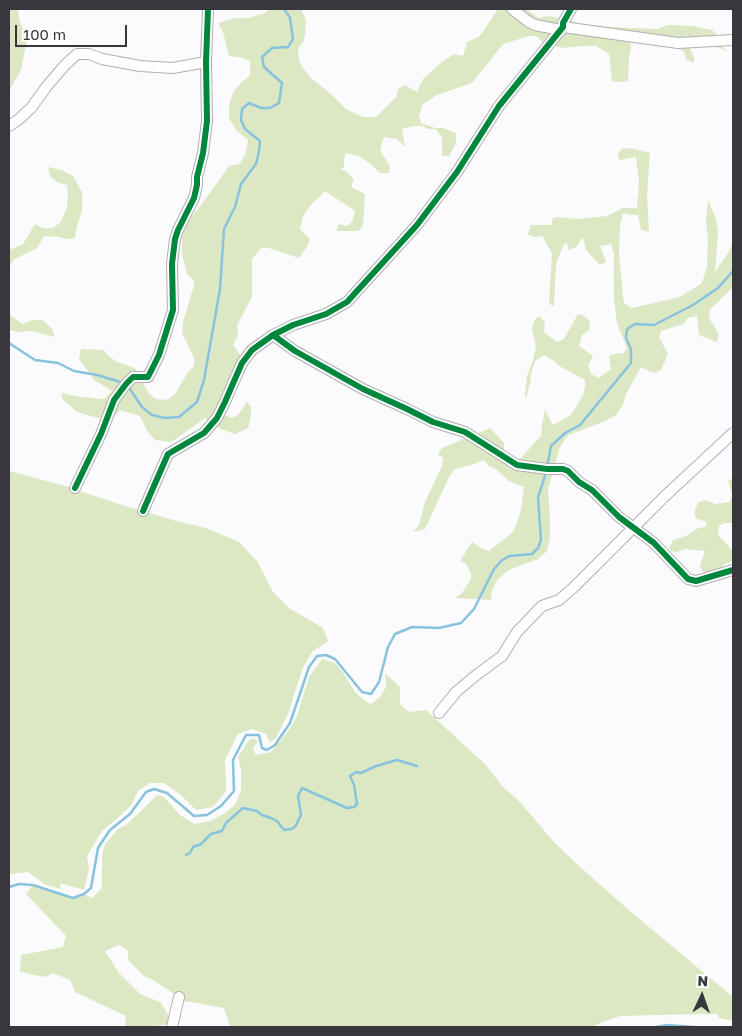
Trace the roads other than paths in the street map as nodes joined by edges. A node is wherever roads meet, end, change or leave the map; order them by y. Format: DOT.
graph roads {
  1 [pos="208,9"];
  2 [pos="512,9"];
  3 [pos="572,9"];
  4 [pos="562,29"];
  5 [pos="733,40"];
  6 [pos="206,62"];
  7 [pos="9,126"];
  8 [pos="273,335"];
  9 [pos="733,433"];
  10 [pos="75,488"];
  11 [pos="143,511"];
  12 [pos="634,528"];
  13 [pos="733,570"];
  14 [pos="439,713"];
  15 [pos="178,997"];
  16 [pos="172,1027"];
  1 -- 6 [label="street"];
  2 -- 4 [label="street"];
  3 -- 4 [label="street"];
  4 -- 5 [label="street"];
  4 -- 8 [label="street"];
  6 -- 7 [label="street"];
  6 -- 10 [label="street"];
  8 -- 11 [label="street"];
  8 -- 12 [label="street"];
  9 -- 12 [label="street"];
  12 -- 13 [label="street"];
  12 -- 14 [label="street"];
  15 -- 16 [label="street"];
}
